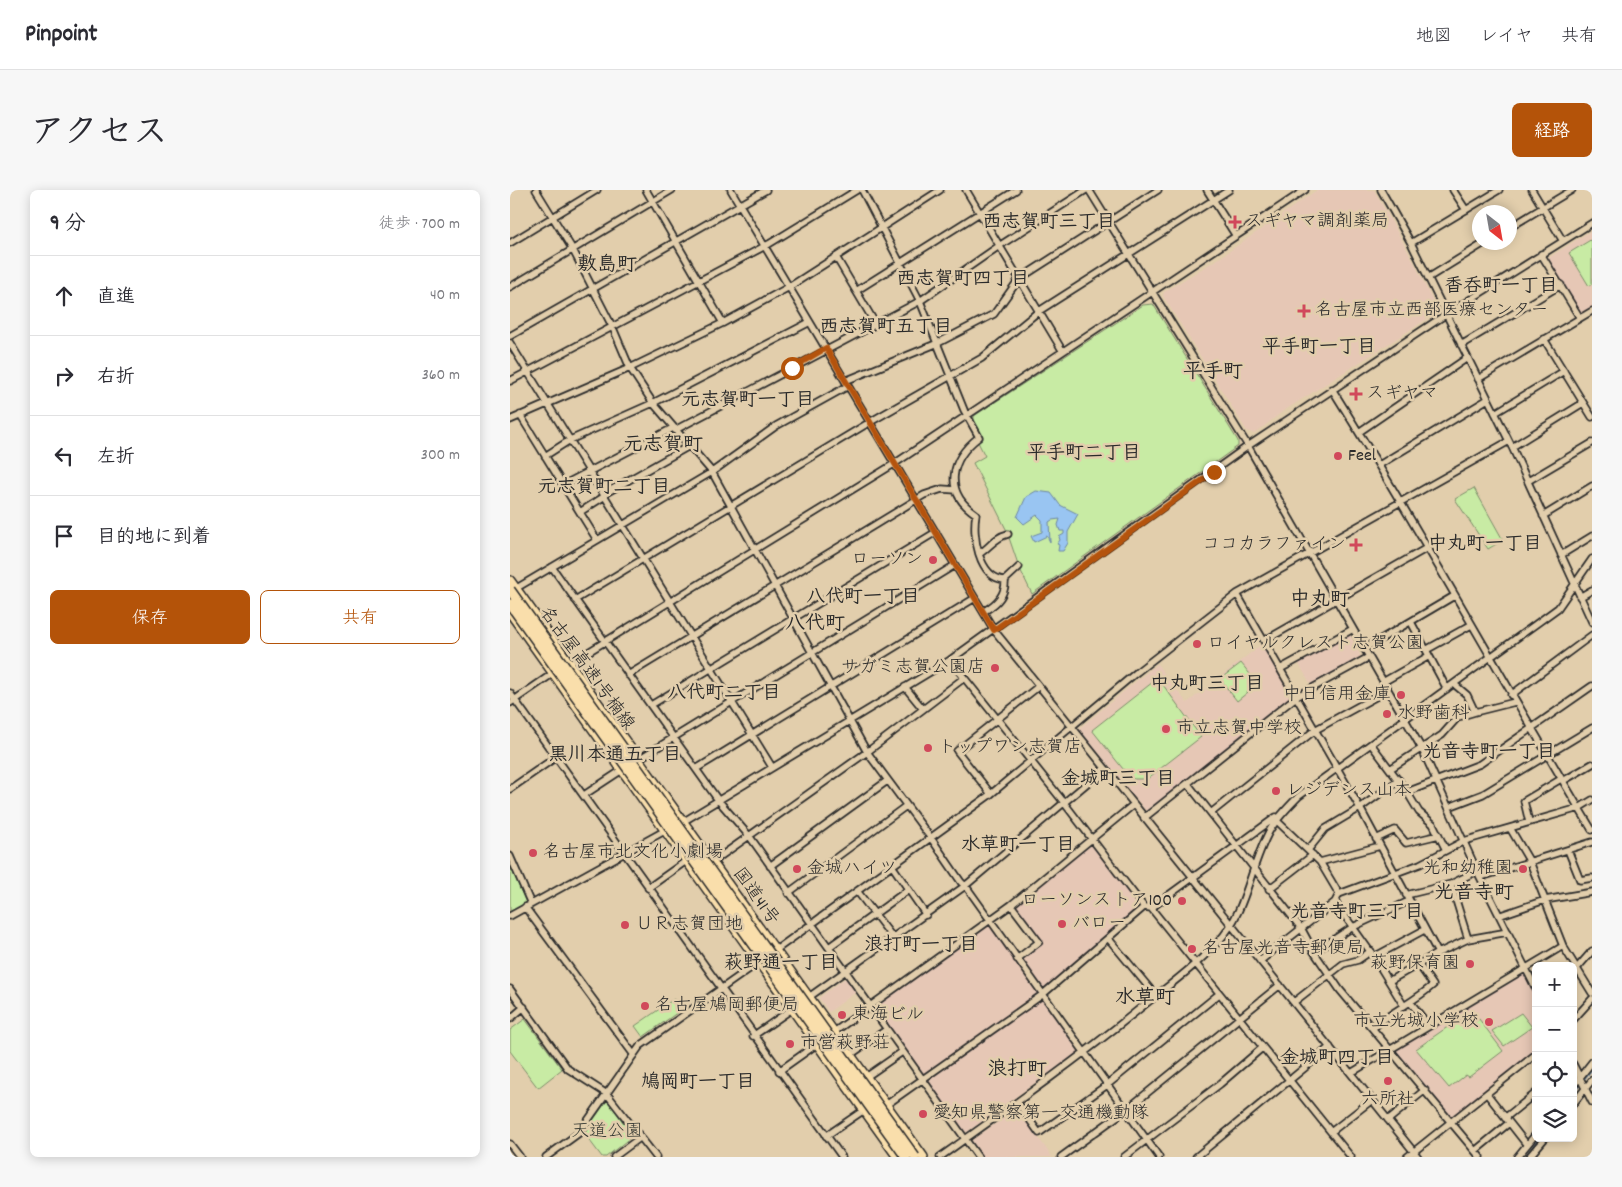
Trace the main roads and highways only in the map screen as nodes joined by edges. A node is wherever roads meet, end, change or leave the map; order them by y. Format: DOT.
graph roads {
  1 [pos="512,587"];
  2 [pos="510,604"];
  3 [pos="510,612"];
  4 [pos="898,1157"];
  5 [pos="906,1157"];
  6 [pos="915,1157"];
  7 [pos="923,1157"];
  1 -- 6 [label="highway, 名古屋高速1号楠線, bridge"];
  1 -- 7 [label="highway, 国道41号"];
  2 -- 5 [label="highway, 名古屋高速1号楠線, bridge"];
  3 -- 4 [label="highway, 国道41号"];
}
